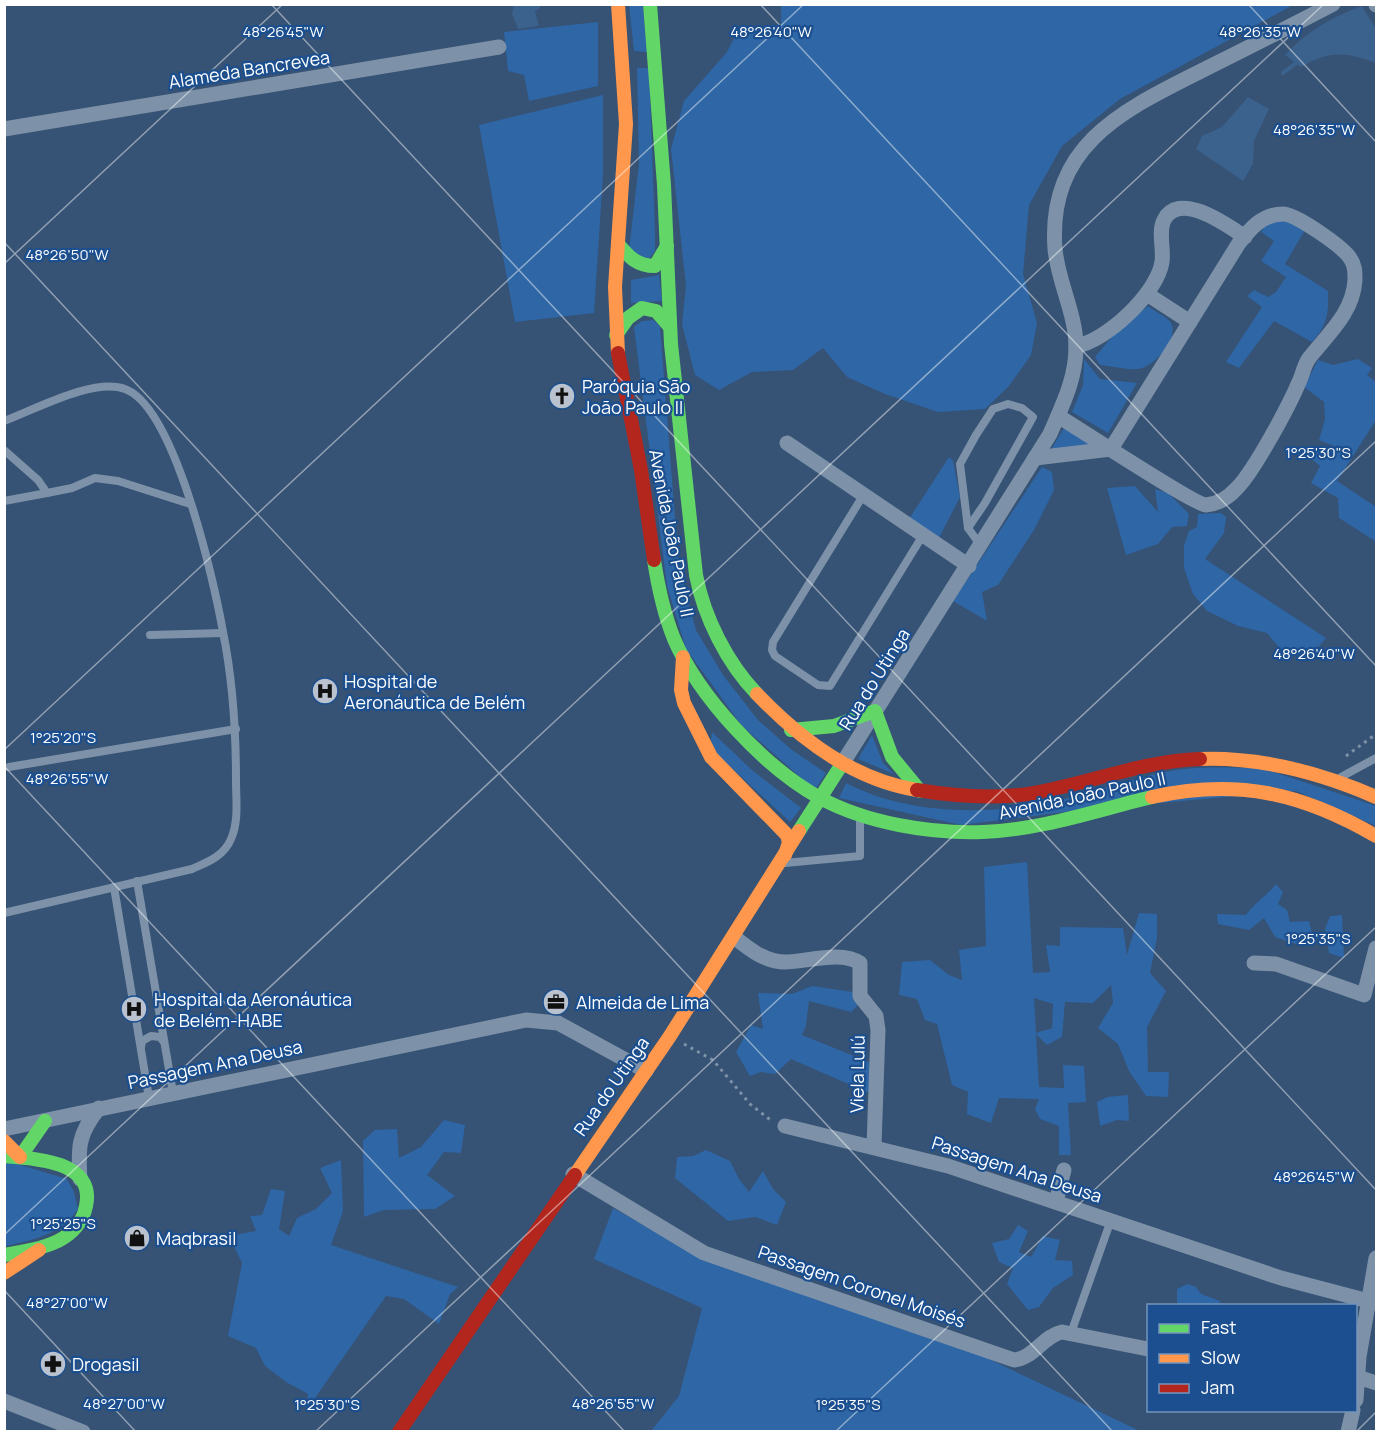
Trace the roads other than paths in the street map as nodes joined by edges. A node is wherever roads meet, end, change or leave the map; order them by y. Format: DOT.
graph roads {
  1 [pos="618,4"];
  2 [pos="650,4"];
  3 [pos="1333,4"];
  4 [pos="499,47"];
  5 [pos="4,129"];
  6 [pos="1245,237"];
  7 [pos="618,244"];
  8 [pos="667,246"];
  9 [pos="1147,294"];
  10 [pos="1190,322"];
  11 [pos="670,327"];
  12 [pos="616,335"];
  13 [pos="1076,346"];
  14 [pos="1058,416"];
  15 [pos="4,421"];
  16 [pos="787,443"];
  17 [pos="1112,449"];
  18 [pos="4,450"];
  19 [pos="1035,458"];
  20 [pos="47,493"];
  21 [pos="864,494"];
  22 [pos="4,501"];
  23 [pos="190,504"];
  24 [pos="968,528"];
  25 [pos="923,535"];
  26 [pos="981,546"];
  27 [pos="969,566"];
  28 [pos="223,633"];
  29 [pos="150,635"];
  30 [pos="683,657"];
  31 [pos="875,711"];
  32 [pos="236,729"];
  33 [pos="791,730"];
  34 [pos="1377,758"];
  35 [pos="842,765"];
  36 [pos="9,767"];
  37 [pos="1338,778"];
  38 [pos="920,791"];
  39 [pos="1377,797"];
  40 [pos="821,798"];
  41 [pos="860,812"];
  42 [pos="776,822"];
  43 [pos="805,824"];
  44 [pos="1377,836"];
  45 [pos="783,859"];
  46 [pos="137,881"];
  47 [pos="114,887"];
  48 [pos="4,913"];
  49 [pos="734,937"];
  50 [pos="1377,948"];
  51 [pos="1254,963"];
  52 [pos="164,1042"];
  53 [pos="141,1048"];
  54 [pos="646,1071"];
  55 [pos="173,1093"];
  56 [pos="149,1098"];
  57 [pos="99,1108"];
  58 [pos="45,1121"];
  59 [pos="785,1126"];
  60 [pos="4,1129"];
  61 [pos="4,1142"];
  62 [pos="874,1146"];
  63 [pos="4,1156"];
  64 [pos="20,1157"];
  65 [pos="1064,1170"];
  66 [pos="573,1174"];
  67 [pos="80,1179"];
  68 [pos="1056,1202"];
  69 [pos="1111,1220"];
  70 [pos="39,1250"];
  71 [pos="4,1255"];
  72 [pos="1377,1258"];
  73 [pos="4,1273"];
  74 [pos="1372,1302"];
  75 [pos="1071,1333"];
  76 [pos="1147,1349"];
  77 [pos="1358,1377"];
  78 [pos="1377,1383"];
  79 [pos="1357,1388"];
  80 [pos="4,1401"];
  81 [pos="1353,1412"];
  82 [pos="83,1431"];
  83 [pos="399,1431"];
  84 [pos="1348,1431"];
  1 -- 7 [label="main road, Avenida João Paulo II"];
  2 -- 8 [label="main road, Avenida João Paulo II"];
  3 -- 13 [label="street, Rua do Utinga"];
  4 -- 5 [label="street, Alameda Bancrevea"];
  6 -- 9 [label="street"];
  6 -- 10 [label="street"];
  6 -- 17 [label="street"];
  7 -- 8 [label="main road"];
  7 -- 12 [label="main road, Avenida João Paulo II"];
  8 -- 11 [label="main road, Avenida João Paulo II"];
  9 -- 10 [label="street"];
  9 -- 13 [label="street"];
  10 -- 17 [label="street"];
  11 -- 12 [label="main road"];
  11 -- 33 [label="main road, Avenida João Paulo II"];
  12 -- 30 [label="main road, Avenida João Paulo II"];
  13 -- 14 [label="street, Rua do Utinga"];
  14 -- 17 [label="street"];
  14 -- 19 [label="street, Rua do Utinga"];
  15 -- 23 [label="lane"];
  16 -- 21 [label="street"];
  17 -- 19 [label="street"];
  18 -- 20 [label="lane"];
  19 -- 26 [label="street, Rua do Utinga"];
  20 -- 22 [label="lane"];
  20 -- 23 [label="lane"];
  21 -- 25 [label="street"];
  21 -- 25 [label="lane"];
  23 -- 28 [label="lane"];
  24 -- 24 [label="lane"];
  24 -- 26 [label="lane"];
  25 -- 27 [label="street"];
  26 -- 27 [label="street, Rua do Utinga"];
  27 -- 31 [label="street, Rua do Utinga"];
  28 -- 29 [label="lane"];
  28 -- 32 [label="lane"];
  30 -- 40 [label="main road, Avenida João Paulo II"];
  30 -- 42 [label="main road"];
  31 -- 33 [label="main road"];
  31 -- 35 [label="street, Rua do Utinga"];
  31 -- 38 [label="main road"];
  32 -- 36 [label="lane"];
  32 -- 46 [label="lane"];
  33 -- 35 [label="main road, Avenida João Paulo II"];
  34 -- 37 [label="lane"];
  35 -- 38 [label="main road, Avenida João Paulo II"];
  35 -- 40 [label="main road, Rua do Utinga"];
  37 -- 38 [label="main road, Avenida João Paulo II"];
  37 -- 39 [label="main road, Avenida João Paulo II"];
  40 -- 41 [label="main road, Avenida João Paulo II"];
  40 -- 43 [label="main road, Rua do Utinga"];
  41 -- 44 [label="main road, Avenida João Paulo II"];
  41 -- 45 [label="lane"];
  42 -- 43 [label="main road"];
  42 -- 45 [label="main road"];
  43 -- 45 [label="main road, Rua do Utinga"];
  45 -- 49 [label="main road, Rua do Utinga"];
  46 -- 47 [label="lane"];
  46 -- 52 [label="lane"];
  47 -- 48 [label="lane"];
  47 -- 53 [label="lane"];
  49 -- 54 [label="main road, Rua do Utinga"];
  49 -- 62 [label="street, Viela Lulú"];
  50 -- 51 [label="street"];
  52 -- 53 [label="lane"];
  52 -- 55 [label="lane"];
  53 -- 56 [label="lane"];
  54 -- 55 [label="street, Passagem Ana Deusa"];
  54 -- 66 [label="main road, Rua do Utinga"];
  55 -- 56 [label="street, Passagem Ana Deusa"];
  56 -- 57 [label="street, Passagem Ana Deusa"];
  57 -- 58 [label="street, Passagem Ana Deusa"];
  57 -- 67 [label="street"];
  58 -- 60 [label="street, Passagem Ana Deusa"];
  58 -- 64 [label="main road"];
  59 -- 62 [label="street, Passagem Ana Deusa"];
  61 -- 64 [label="main road"];
  62 -- 68 [label="street, Passagem Ana Deusa"];
  63 -- 64 [label="main road"];
  64 -- 67 [label="main road"];
  65 -- 68 [label="street"];
  66 -- 75 [label="street, Passagem Coronel Moisés"];
  66 -- 83 [label="main road, Rua do Utinga"];
  67 -- 70 [label="main road"];
  68 -- 69 [label="street, Passagem Ana Deusa"];
  69 -- 74 [label="street, Passagem Ana Deusa"];
  69 -- 75 [label="lane"];
  70 -- 71 [label="main road"];
  70 -- 73 [label="main road"];
  72 -- 74 [label="street"];
  74 -- 77 [label="street"];
  75 -- 76 [label="street, Passagem Coronel Moisés"];
  77 -- 78 [label="street"];
  77 -- 79 [label="street"];
  80 -- 82 [label="street"];
  81 -- 84 [label="street"];
}
